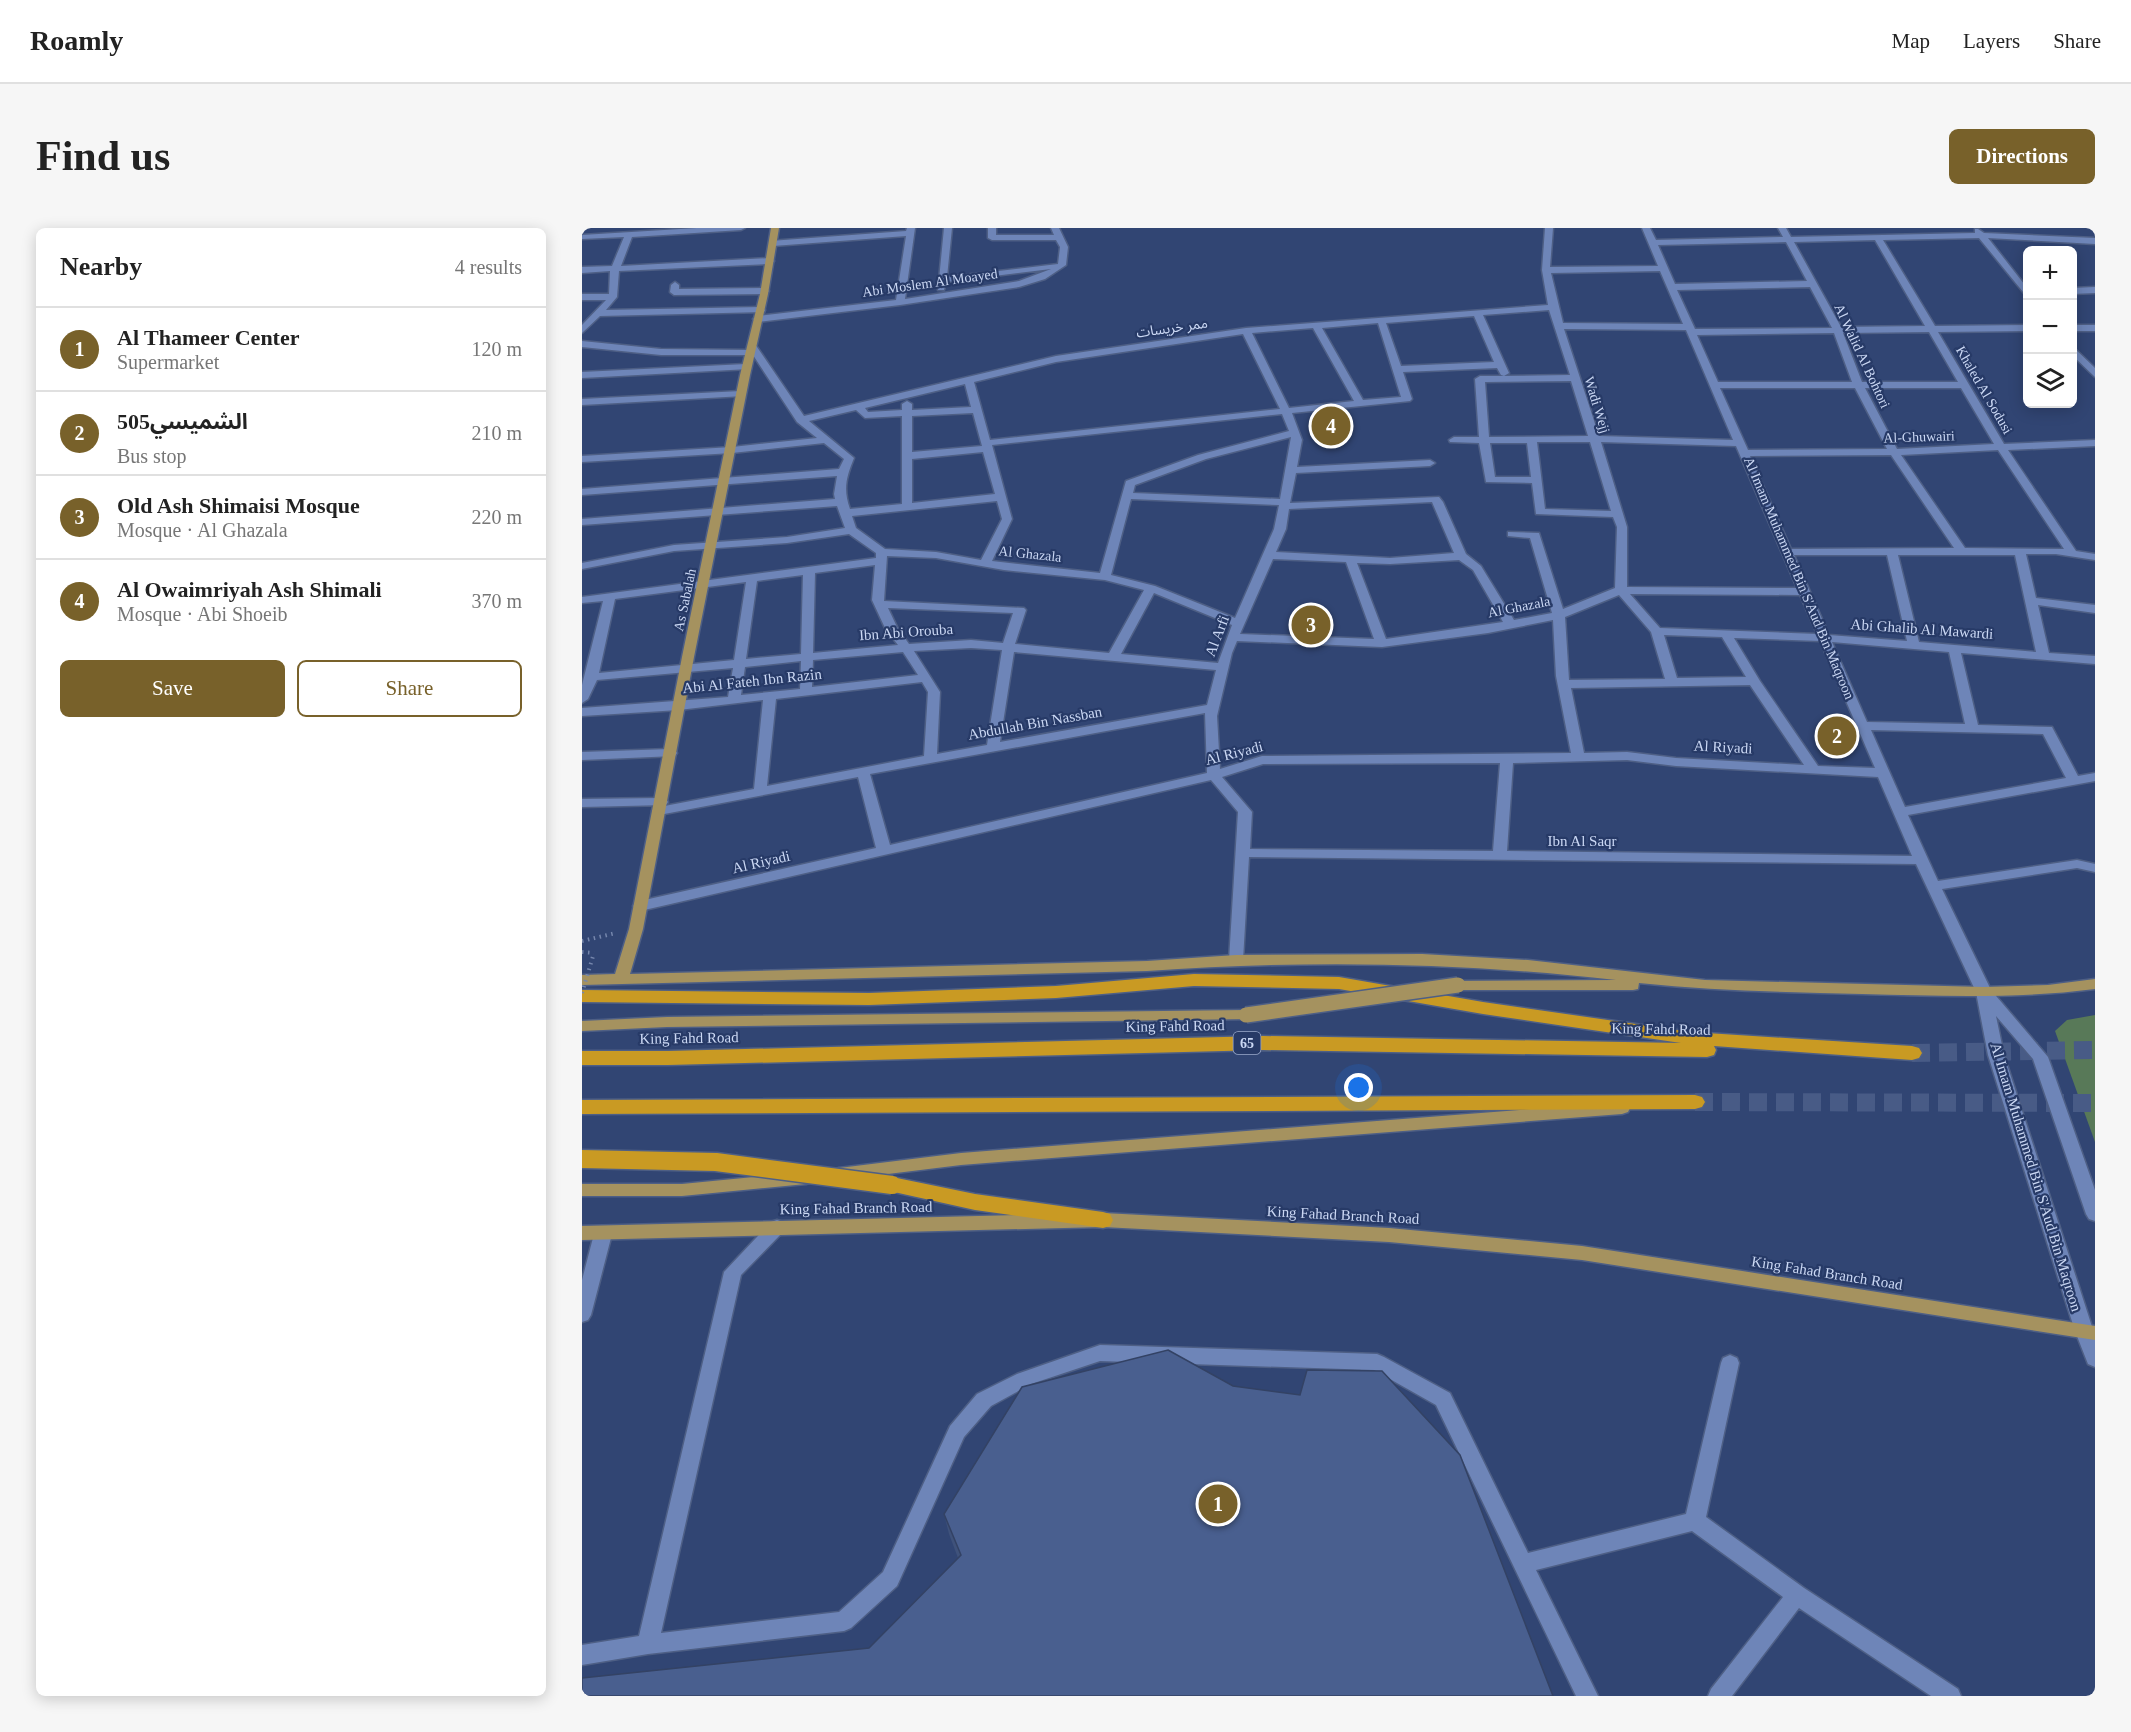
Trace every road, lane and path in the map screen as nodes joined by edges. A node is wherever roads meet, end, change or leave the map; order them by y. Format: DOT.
graph roads {
  1 [pos="741,228"];
  2 [pos="776,228"];
  3 [pos="948,228"];
  4 [pos="992,228"];
  5 [pos="1055,228"];
  6 [pos="1549,228"];
  7 [pos="1646,228"];
  8 [pos="1782,228"];
  9 [pos="2090,228"];
  10 [pos="911,230"];
  11 [pos="1978,232"];
  12 [pos="629,234"];
  13 [pos="582,237"];
  14 [pos="1060,237"];
  15 [pos="2095,237"];
  16 [pos="1878,238"];
  17 [pos="1788,240"];
  18 [pos="2095,241"];
  19 [pos="773,243"];
  20 [pos="1652,243"];
  21 [pos="770,261"];
  22 [pos="1062,265"];
  23 [pos="1664,268"];
  24 [pos="615,269"];
  25 [pos="582,270"];
  26 [pos="1546,270"];
  27 [pos="942,280"];
  28 [pos="1812,284"];
  29 [pos="675,285"];
  30 [pos="1672,287"];
  31 [pos="2023,288"];
  32 [pos="2095,290"];
  33 [pos="765,291"];
  34 [pos="2077,291"];
  35 [pos="582,297"];
  36 [pos="613,297"];
  37 [pos="940,297"];
  38 [pos="900,302"];
  39 [pos="1553,307"];
  40 [pos="600,313"];
  41 [pos="1477,313"];
  42 [pos="759,315"];
  43 [pos="1381,321"];
  44 [pos="1316,326"];
  45 [pos="1559,326"];
  46 [pos="2023,328"];
  47 [pos="2077,328"];
  48 [pos="2095,328"];
  49 [pos="1690,329"];
  50 [pos="1837,329"];
  51 [pos="1933,329"];
  52 [pos="582,330"];
  53 [pos="1246,331"];
  54 [pos="582,344"];
  55 [pos="751,349"];
  56 [pos="2077,354"];
  57 [pos="1500,366"];
  58 [pos="746,367"];
  59 [pos="1397,369"];
  60 [pos="2095,374"];
  61 [pos="582,375"];
  62 [pos="1575,378"];
  63 [pos="1506,379"];
  64 [pos="969,382"];
  65 [pos="1858,384"];
  66 [pos="1715,385"];
  67 [pos="1965,385"];
  68 [pos="741,394"];
  69 [pos="907,395"];
  70 [pos="582,402"];
  71 [pos="1360,402"];
  72 [pos="858,406"];
  73 [pos="1285,409"];
  74 [pos="977,410"];
  75 [pos="907,413"];
  76 [pos="801,420"];
  77 [pos="1294,433"];
  78 [pos="1532,439"];
  79 [pos="1594,439"];
  80 [pos="826,440"];
  81 [pos="1454,440"];
  82 [pos="1484,440"];
  83 [pos="2094,444"];
  84 [pos="987,446"];
  85 [pos="2001,447"];
  86 [pos="1743,448"];
  87 [pos="732,450"];
  88 [pos="1894,452"];
  89 [pos="907,456"];
  90 [pos="582,459"];
  91 [pos="1430,463"];
  92 [pos="1291,470"];
  93 [pos="843,472"];
  94 [pos="1536,480"];
  95 [pos="725,482"];
  96 [pos="582,492"];
  97 [pos="1000,496"];
  98 [pos="1127,496"];
  99 [pos="1285,504"];
  100 [pos="907,506"];
  101 [pos="844,507"];
  102 [pos="719,509"];
  103 [pos="1618,514"];
  104 [pos="582,522"];
  105 [pos="851,530"];
  106 [pos="1512,534"];
  107 [pos="712,544"];
  108 [pos="2020,551"];
  109 [pos="1789,552"];
  110 [pos="1892,552"];
  111 [pos="1963,552"];
  112 [pos="2072,553"];
  113 [pos="1269,555"];
  114 [pos="882,556"];
  115 [pos="1461,556"];
  116 [pos="2095,557"];
  117 [pos="1350,559"];
  118 [pos="985,564"];
  119 [pos="582,566"];
  120 [pos="809,570"];
  121 [pos="1105,577"];
  122 [pos="752,578"];
  123 [pos="704,584"];
  124 [pos="1151,588"];
  125 [pos="1621,590"];
  126 [pos="1806,592"];
  127 [pos="610,597"];
  128 [pos="582,600"];
  129 [pos="2031,601"];
  130 [pos="880,604"];
  131 [pos="2095,609"];
  132 [pos="1558,615"];
  133 [pos="1239,624"];
  134 [pos="1510,624"];
  135 [pos="1657,631"];
  136 [pos="1726,634"];
  137 [pos="1233,637"];
  138 [pos="1826,638"];
  139 [pos="1382,643"];
  140 [pos="1914,645"];
  141 [pos="906,648"];
  142 [pos="1008,648"];
  143 [pos="1954,648"];
  144 [pos="2043,655"];
  145 [pos="807,657"];
  146 [pos="1113,657"];
  147 [pos="2095,660"];
  148 [pos="740,663"];
  149 [pos="1223,667"];
  150 [pos="686,668"];
  151 [pos="592,677"];
  152 [pos="926,678"];
  153 [pos="1754,681"];
  154 [pos="1672,682"];
  155 [pos="1564,684"];
  156 [pos="806,692"];
  157 [pos="770,696"];
  158 [pos="582,699"];
  159 [pos="734,700"];
  160 [pos="679,706"];
  161 [pos="1213,708"];
  162 [pos="582,712"];
  163 [pos="1863,726"];
  164 [pos="1972,728"];
  165 [pos="993,748"];
  166 [pos="670,753"];
  167 [pos="582,756"];
  168 [pos="1578,757"];
  169 [pos="930,759"];
  170 [pos="1508,759"];
  171 [pos="1813,768"];
  172 [pos="863,772"];
  173 [pos="1885,773"];
  174 [pos="1214,775"];
  175 [pos="2095,777"];
  176 [pos="2075,782"];
  177 [pos="760,792"];
  178 [pos="582,803"];
  179 [pos="660,806"];
  180 [pos="1901,812"];
  181 [pos="884,850"];
  182 [pos="1242,853"];
  183 [pos="1500,857"];
  184 [pos="1921,860"];
  185 [pos="2095,868"];
  186 [pos="1936,886"];
  187 [pos="640,906"];
  188 [pos="636,929"];
  189 [pos="582,941"];
  190 [pos="582,952"];
  191 [pos="1236,960"];
  192 [pos="621,978"];
  193 [pos="582,980"];
  194 [pos="2095,984"];
  195 [pos="1706,985"];
  196 [pos="1984,992"];
  197 [pos="582,994"];
  198 [pos="582,1026"];
  199 [pos="582,1058"];
  200 [pos="1695,1102"];
  201 [pos="582,1107"];
  202 [pos="582,1159"];
  203 [pos="582,1190"];
  204 [pos="2095,1214"];
  205 [pos="1103,1220"];
  206 [pos="777,1227"];
  207 [pos="582,1233"];
  208 [pos="603,1234"];
  209 [pos="582,1315"];
  210 [pos="2090,1332"];
  211 [pos="2095,1359"];
  212 [pos="1730,1362"];
  213 [pos="1695,1521"];
  214 [pos="1523,1564"];
  215 [pos="1797,1595"];
  216 [pos="648,1644"];
  217 [pos="582,1655"];
  218 [pos="1587,1696"];
  219 [pos="1719,1696"];
  220 [pos="1950,1696"];
  1 -- 12 [label="street"];
  2 -- 19 [label="main road, As Sabalah"];
  3 -- 27 [label="street"];
  4 -- 14 [label="street"];
  5 -- 14 [label="street"];
  6 -- 26 [label="street, Wadi Wejj"];
  7 -- 20 [label="street, Al Imam Muhammed Bin S'Aud Bin Maqroon"];
  8 -- 17 [label="street, Al Walid Al Bohtori"];
  9 -- 15 [label="street"];
  10 -- 19 [label="street"];
  10 -- 38 [label="street"];
  11 -- 16 [label="street"];
  11 -- 18 [label="street"];
  11 -- 31 [label="street"];
  12 -- 13 [label="street"];
  12 -- 24 [label="street"];
  14 -- 22 [label="street"];
  16 -- 17 [label="street"];
  16 -- 51 [label="street, Khaled Al Sodusi"];
  17 -- 20 [label="street"];
  17 -- 28 [label="street, Al Walid Al Bohtori"];
  19 -- 21 [label="main road, As Sabalah"];
  20 -- 23 [label="street, Al Imam Muhammed Bin S'Aud Bin Maqroon"];
  21 -- 24 [label="street"];
  21 -- 33 [label="main road, As Sabalah"];
  22 -- 27 [label="street"];
  22 -- 37 [label="street, Abi Moslem Al Moayed"];
  23 -- 26 [label="street"];
  23 -- 30 [label="street, Al Imam Muhammed Bin S'Aud Bin Maqroon"];
  24 -- 25 [label="street"];
  24 -- 36 [label="street"];
  26 -- 39 [label="street, Wadi Wejj"];
  27 -- 37 [label="street"];
  28 -- 30 [label="street"];
  28 -- 50 [label="street, Al Walid Al Bohtori"];
  29 -- 33 [label="street"];
  30 -- 49 [label="street, Al Imam Muhammed Bin S'Aud Bin Maqroon"];
  32 -- 34 [label="street"];
  33 -- 42 [label="main road, As Sabalah"];
  35 -- 36 [label="street"];
  36 -- 40 [label="street"];
  37 -- 38 [label="street, Abi Moslem Al Moayed"];
  38 -- 42 [label="street, Abi Moslem Al Moayed"];
  39 -- 41 [label="street, ممر خريسات"];
  39 -- 45 [label="street, Wadi Wejj"];
  40 -- 42 [label="street, Abi Moslem Al Moayed"];
  40 -- 52 [label="street"];
  41 -- 43 [label="street, ممر خريسات"];
  41 -- 57 [label="street"];
  42 -- 55 [label="main road, As Sabalah"];
  43 -- 44 [label="street, ممر خريسات"];
  43 -- 59 [label="street"];
  44 -- 53 [label="street, ممر خريسات"];
  44 -- 71 [label="street"];
  45 -- 49 [label="street"];
  45 -- 62 [label="street, Wadi Wejj"];
  46 -- 51 [label="street"];
  47 -- 48 [label="street"];
  49 -- 50 [label="street"];
  49 -- 66 [label="street, Al Imam Muhammed Bin S'Aud Bin Maqroon"];
  50 -- 51 [label="street"];
  50 -- 65 [label="street, Al Walid Al Bohtori"];
  51 -- 67 [label="street, Khaled Al Sodusi"];
  53 -- 64 [label="street, ممر خريسات"];
  53 -- 73 [label="street, Al Arfi"];
  54 -- 55 [label="street"];
  55 -- 58 [label="main road, As Sabalah"];
  55 -- 76 [label="street"];
  56 -- 60 [label="street"];
  57 -- 59 [label="street"];
  57 -- 63 [label="street"];
  58 -- 61 [label="street"];
  58 -- 68 [label="main road, As Sabalah"];
  59 -- 71 [label="street"];
  62 -- 63 [label="street"];
  62 -- 79 [label="street, Wadi Wejj"];
  63 -- 82 [label="street"];
  64 -- 69 [label="street, ممر خريسات"];
  64 -- 74 [label="street"];
  65 -- 66 [label="street"];
  65 -- 67 [label="street"];
  65 -- 88 [label="street, Al Walid Al Bohtori"];
  66 -- 86 [label="street, Al Imam Muhammed Bin S'Aud Bin Maqroon"];
  67 -- 85 [label="street, Khaled Al Sodusi"];
  68 -- 70 [label="street"];
  68 -- 87 [label="main road, As Sabalah"];
  69 -- 72 [label="street, ممر خريسات"];
  69 -- 75 [label="street"];
  71 -- 73 [label="street"];
  72 -- 75 [label="street"];
  72 -- 76 [label="street, ممر خريسات"];
  73 -- 77 [label="street, Al Arfi"];
  73 -- 84 [label="street"];
  74 -- 75 [label="street"];
  74 -- 84 [label="street"];
  75 -- 89 [label="street"];
  76 -- 80 [label="street"];
  77 -- 92 [label="street, Al Arfi"];
  77 -- 98 [label="street"];
  78 -- 79 [label="street, Al-Ghuwairi"];
  78 -- 82 [label="street, Al-Ghuwairi"];
  78 -- 94 [label="street"];
  79 -- 86 [label="street, Al-Ghuwairi"];
  79 -- 103 [label="street, Wadi Wejj"];
  80 -- 87 [label="street"];
  80 -- 93 [label="street"];
  81 -- 82 [label="street, Al-Ghuwairi"];
  82 -- 94 [label="street"];
  83 -- 85 [label="street, Al-Ghuwairi"];
  84 -- 89 [label="street"];
  84 -- 97 [label="street"];
  85 -- 88 [label="street, Al-Ghuwairi"];
  85 -- 112 [label="street, Khaled Al Sodusi"];
  86 -- 88 [label="street, Al-Ghuwairi"];
  86 -- 109 [label="street, Al Imam Muhammed Bin S'Aud Bin Maqroon"];
  87 -- 90 [label="street"];
  87 -- 95 [label="main road, As Sabalah"];
  88 -- 111 [label="street, Al Walid Al Bohtori"];
  89 -- 100 [label="street"];
  91 -- 92 [label="street"];
  92 -- 99 [label="street, Al Arfi"];
  93 -- 95 [label="street"];
  93 -- 101 [label="street"];
  94 -- 103 [label="street"];
  95 -- 96 [label="street"];
  95 -- 102 [label="main road, As Sabalah"];
  97 -- 100 [label="street"];
  97 -- 118 [label="street"];
  98 -- 99 [label="street"];
  98 -- 121 [label="street"];
  99 -- 113 [label="street, Al Arfi"];
  99 -- 115 [label="street"];
  100 -- 101 [label="street"];
  101 -- 102 [label="street"];
  101 -- 105 [label="street"];
  102 -- 104 [label="street"];
  102 -- 107 [label="main road, As Sabalah"];
  103 -- 125 [label="street, Wadi Wejj"];
  105 -- 107 [label="street"];
  105 -- 114 [label="street"];
  106 -- 132 [label="street"];
  107 -- 119 [label="street"];
  107 -- 123 [label="main road, As Sabalah"];
  108 -- 111 [label="street"];
  108 -- 112 [label="street"];
  108 -- 129 [label="street"];
  109 -- 110 [label="street"];
  109 -- 126 [label="street, Al Imam Muhammed Bin S'Aud Bin Maqroon"];
  110 -- 111 [label="street"];
  110 -- 140 [label="street"];
  112 -- 116 [label="street"];
  113 -- 117 [label="street"];
  113 -- 133 [label="street, Al Arfi"];
  114 -- 118 [label="street, Al Ghazala"];
  114 -- 120 [label="street, Al Ghazala"];
  114 -- 130 [label="street"];
  115 -- 117 [label="street"];
  115 -- 134 [label="street"];
  117 -- 139 [label="street"];
  118 -- 121 [label="street, Al Ghazala"];
  120 -- 122 [label="street, Al Ghazala"];
  120 -- 145 [label="street"];
  121 -- 124 [label="street, Al Ghazala"];
  122 -- 123 [label="street, Al Ghazala"];
  122 -- 148 [label="street"];
  123 -- 127 [label="street, Al Ghazala"];
  123 -- 150 [label="main road, As Sabalah"];
  124 -- 133 [label="street, Al Ghazala"];
  124 -- 146 [label="street"];
  125 -- 126 [label="street, Al Ghazala"];
  125 -- 132 [label="street, Al Ghazala"];
  125 -- 135 [label="street"];
  126 -- 138 [label="street, Al Imam Muhammed Bin S'Aud Bin Maqroon"];
  127 -- 128 [label="street, Al Ghazala"];
  127 -- 151 [label="street"];
  129 -- 131 [label="street"];
  129 -- 144 [label="street"];
  130 -- 141 [label="street"];
  130 -- 142 [label="street"];
  132 -- 134 [label="street, Al Ghazala"];
  132 -- 155 [label="street"];
  133 -- 137 [label="street, Al Arfi"];
  134 -- 139 [label="street, Al Ghazala"];
  135 -- 136 [label="street, Abi Ghalib Al Mawardi"];
  135 -- 154 [label="street"];
  136 -- 138 [label="street, Abi Ghalib Al Mawardi"];
  136 -- 153 [label="street"];
  137 -- 139 [label="street, Al Ghazala"];
  137 -- 149 [label="street, Al Arfi"];
  138 -- 140 [label="street, Abi Ghalib Al Mawardi"];
  138 -- 163 [label="street, Al Imam Muhammed Bin S'Aud Bin Maqroon"];
  140 -- 143 [label="street, Abi Ghalib Al Mawardi"];
  141 -- 142 [label="street, Ibn Abi Orouba"];
  141 -- 145 [label="street, Ibn Abi Orouba"];
  141 -- 152 [label="street"];
  142 -- 146 [label="street, Ibn Abi Orouba"];
  142 -- 165 [label="street"];
  143 -- 144 [label="street, Abi Ghalib Al Mawardi"];
  143 -- 164 [label="street"];
  144 -- 147 [label="street, Abi Ghalib Al Mawardi"];
  145 -- 148 [label="street, Ibn Abi Orouba"];
  145 -- 156 [label="street"];
  146 -- 149 [label="street, Ibn Abi Orouba"];
  148 -- 150 [label="street, Ibn Abi Orouba"];
  148 -- 159 [label="street"];
  149 -- 161 [label="street, Al Arfi"];
  150 -- 151 [label="street, Ibn Abi Orouba"];
  150 -- 160 [label="main road, As Sabalah"];
  151 -- 158 [label="street"];
  152 -- 156 [label="street, Abi Al Fateh Ibn Razin"];
  152 -- 169 [label="street"];
  153 -- 154 [label="street"];
  153 -- 171 [label="street"];
  154 -- 155 [label="street"];
  155 -- 168 [label="street"];
  156 -- 157 [label="street, Abi Al Fateh Ibn Razin"];
  157 -- 159 [label="street, Abi Al Fateh Ibn Razin"];
  157 -- 177 [label="street"];
  159 -- 160 [label="street, Abi Al Fateh Ibn Razin"];
  160 -- 162 [label="street, Abi Al Fateh Ibn Razin"];
  160 -- 166 [label="main road, As Sabalah"];
  161 -- 165 [label="street, Abdullah Bin Nassban"];
  161 -- 174 [label="street, Al Arfi"];
  163 -- 164 [label="street"];
  163 -- 173 [label="street, Al Imam Muhammed Bin S'Aud Bin Maqroon"];
  164 -- 176 [label="street"];
  165 -- 169 [label="street, Abdullah Bin Nassban"];
  166 -- 167 [label="street"];
  166 -- 179 [label="main road, As Sabalah"];
  168 -- 170 [label="street, Al Riyadi"];
  168 -- 171 [label="street, Al Riyadi"];
  169 -- 172 [label="street, Abdullah Bin Nassban"];
  170 -- 174 [label="street, Al Riyadi"];
  170 -- 183 [label="street"];
  171 -- 173 [label="street, Al Riyadi"];
  172 -- 177 [label="street, Abdullah Bin Nassban"];
  172 -- 181 [label="street"];
  173 -- 180 [label="street, Al Imam Muhammed Bin S'Aud Bin Maqroon"];
  174 -- 181 [label="street, Al Riyadi"];
  174 -- 182 [label="street"];
  175 -- 176 [label="street"];
  176 -- 180 [label="street"];
  177 -- 179 [label="street, Abdullah Bin Nassban"];
  178 -- 179 [label="street, Abdullah Bin Nassban"];
  179 -- 187 [label="main road, As Sabalah"];
  180 -- 184 [label="street, Al Imam Muhammed Bin S'Aud Bin Maqroon"];
  181 -- 187 [label="street, Al Riyadi"];
  182 -- 183 [label="street, Ibn Al Saqr"];
  182 -- 191 [label="street"];
  183 -- 184 [label="street, Ibn Al Saqr"];
  184 -- 186 [label="street, Al Imam Muhammed Bin S'Aud Bin Maqroon"];
  185 -- 186 [label="street"];
  186 -- 196 [label="street, Al Imam Muhammed Bin S'Aud Bin Maqroon"];
  187 -- 188 [label="main road, As Sabalah"];
  188 -- 189 [label="path"];
  188 -- 192 [label="main road, As Sabalah"];
  190 -- 197 [label="path, bridge"];
  191 -- 192 [label="main road"];
  191 -- 195 [label="main road"];
  192 -- 193 [label="main road"];
  194 -- 196 [label="main road"];
  195 -- 196 [label="main road"];
  195 -- 198 [label="main road, bridge"];
  196 -- 204 [label="street, Al Imam Muhammed Bin S'Aud Bin Maqroon"];
  196 -- 210 [label="street, Al Imam Muhammed Bin S'Aud Bin Maqroon"];
  197 -- 199 [label="highway, King Fahd Road / 65"];
  200 -- 201 [label="highway"];
  200 -- 203 [label="main road"];
  202 -- 205 [label="highway, bridge"];
  205 -- 206 [label="main road, King Fahad Branch Road"];
  205 -- 210 [label="main road, King Fahad Branch Road"];
  206 -- 208 [label="main road, King Fahad Branch Road"];
  206 -- 216 [label="street"];
  207 -- 208 [label="main road, King Fahad Branch Road"];
  208 -- 209 [label="street"];
  210 -- 211 [label="street, Al Imam Muhammed Bin S'Aud Bin Maqroon"];
  212 -- 213 [label="street"];
  213 -- 214 [label="street"];
  213 -- 215 [label="street"];
  214 -- 216 [label="street"];
  214 -- 218 [label="street"];
  215 -- 219 [label="street"];
  215 -- 220 [label="street"];
  216 -- 217 [label="street"];
}
